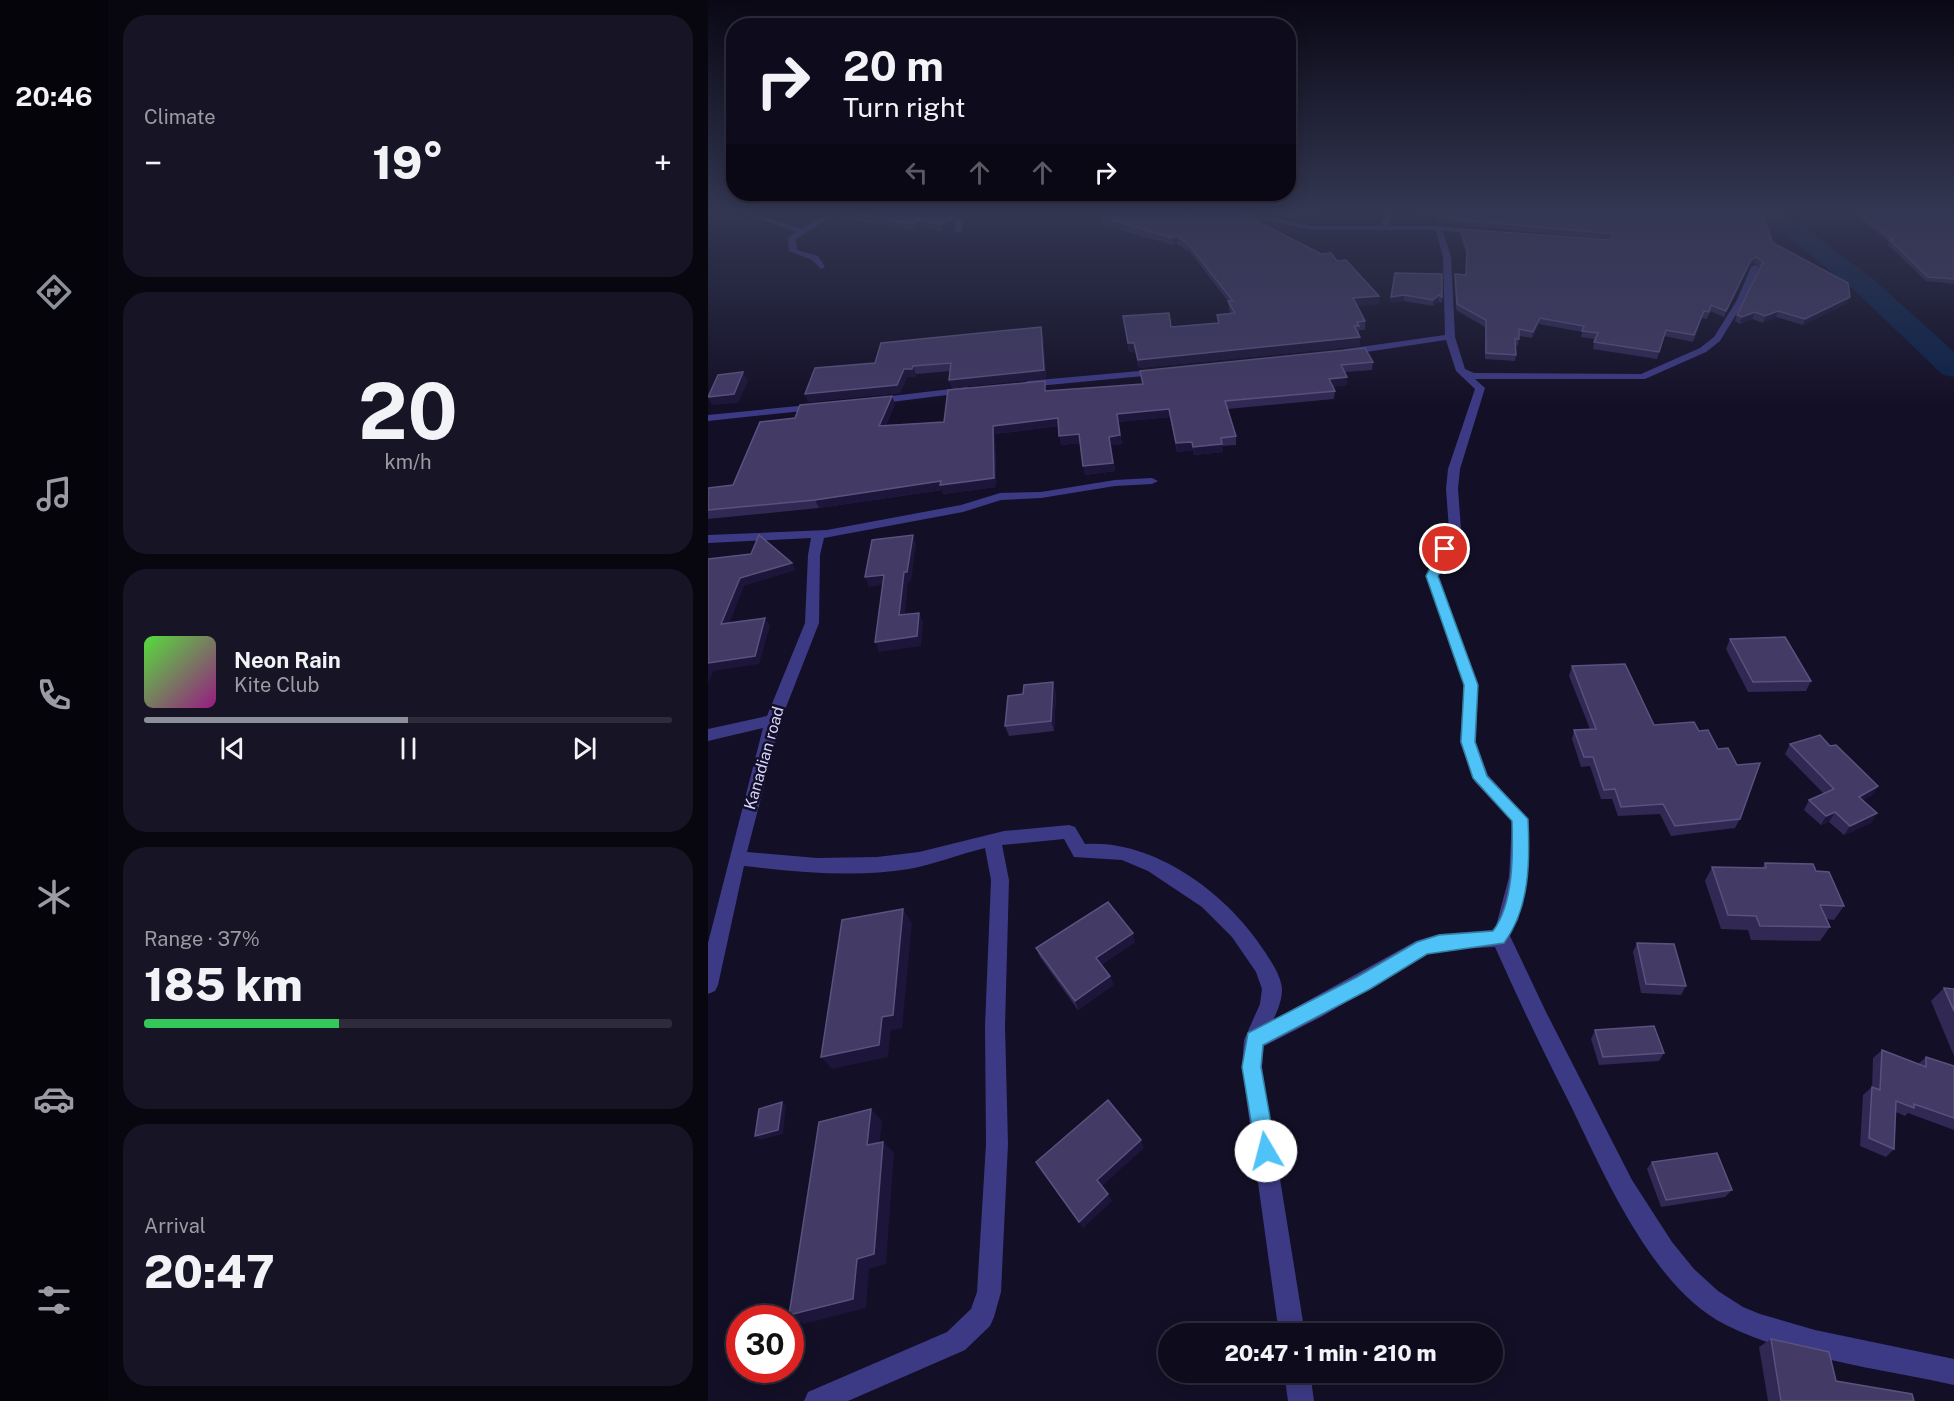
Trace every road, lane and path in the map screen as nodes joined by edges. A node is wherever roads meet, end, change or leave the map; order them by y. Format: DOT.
graph roads {
  1 [pos="1448,275"];
  2 [pos="1751,275"];
  3 [pos="1450,337"];
  4 [pos="1336,353"];
  5 [pos="1173,370"];
  6 [pos="1464,374"];
  7 [pos="1020,385"];
  8 [pos="974,389"];
  9 [pos="867,402"];
  10 [pos="826,406"];
  11 [pos="708,418"];
  12 [pos="1152,481"];
  13 [pos="818,535"];
  14 [pos="708,539"];
  15 [pos="773,720"];
  16 [pos="708,735"];
  17 [pos="992,840"];
  18 [pos="737,858"];
  19 [pos="1500,936"];
  20 [pos="708,985"];
  21 [pos="1254,1040"];
  22 [pos="1290,1323"];
  23 [pos="1954,1372"];
  24 [pos="1299,1383"];
  25 [pos="817,1401"];
  26 [pos="1301,1401"];
  1 -- 3 [label="street"];
  2 -- 6 [label="street"];
  3 -- 4 [label="street"];
  3 -- 6 [label="street"];
  5 -- 7 [label="street"];
  6 -- 19 [label="street"];
  8 -- 9 [label="street"];
  10 -- 11 [label="street"];
  12 -- 13 [label="street"];
  13 -- 14 [label="street"];
  13 -- 15 [label="street, Kanadian road"];
  15 -- 16 [label="street"];
  15 -- 18 [label="street, Kanadian road"];
  17 -- 18 [label="street"];
  17 -- 21 [label="street"];
  17 -- 25 [label="street"];
  18 -- 20 [label="street, Kanadian road"];
  19 -- 21 [label="street"];
  19 -- 23 [label="street"];
  21 -- 22 [label="street"];
  24 -- 26 [label="street"];
}
